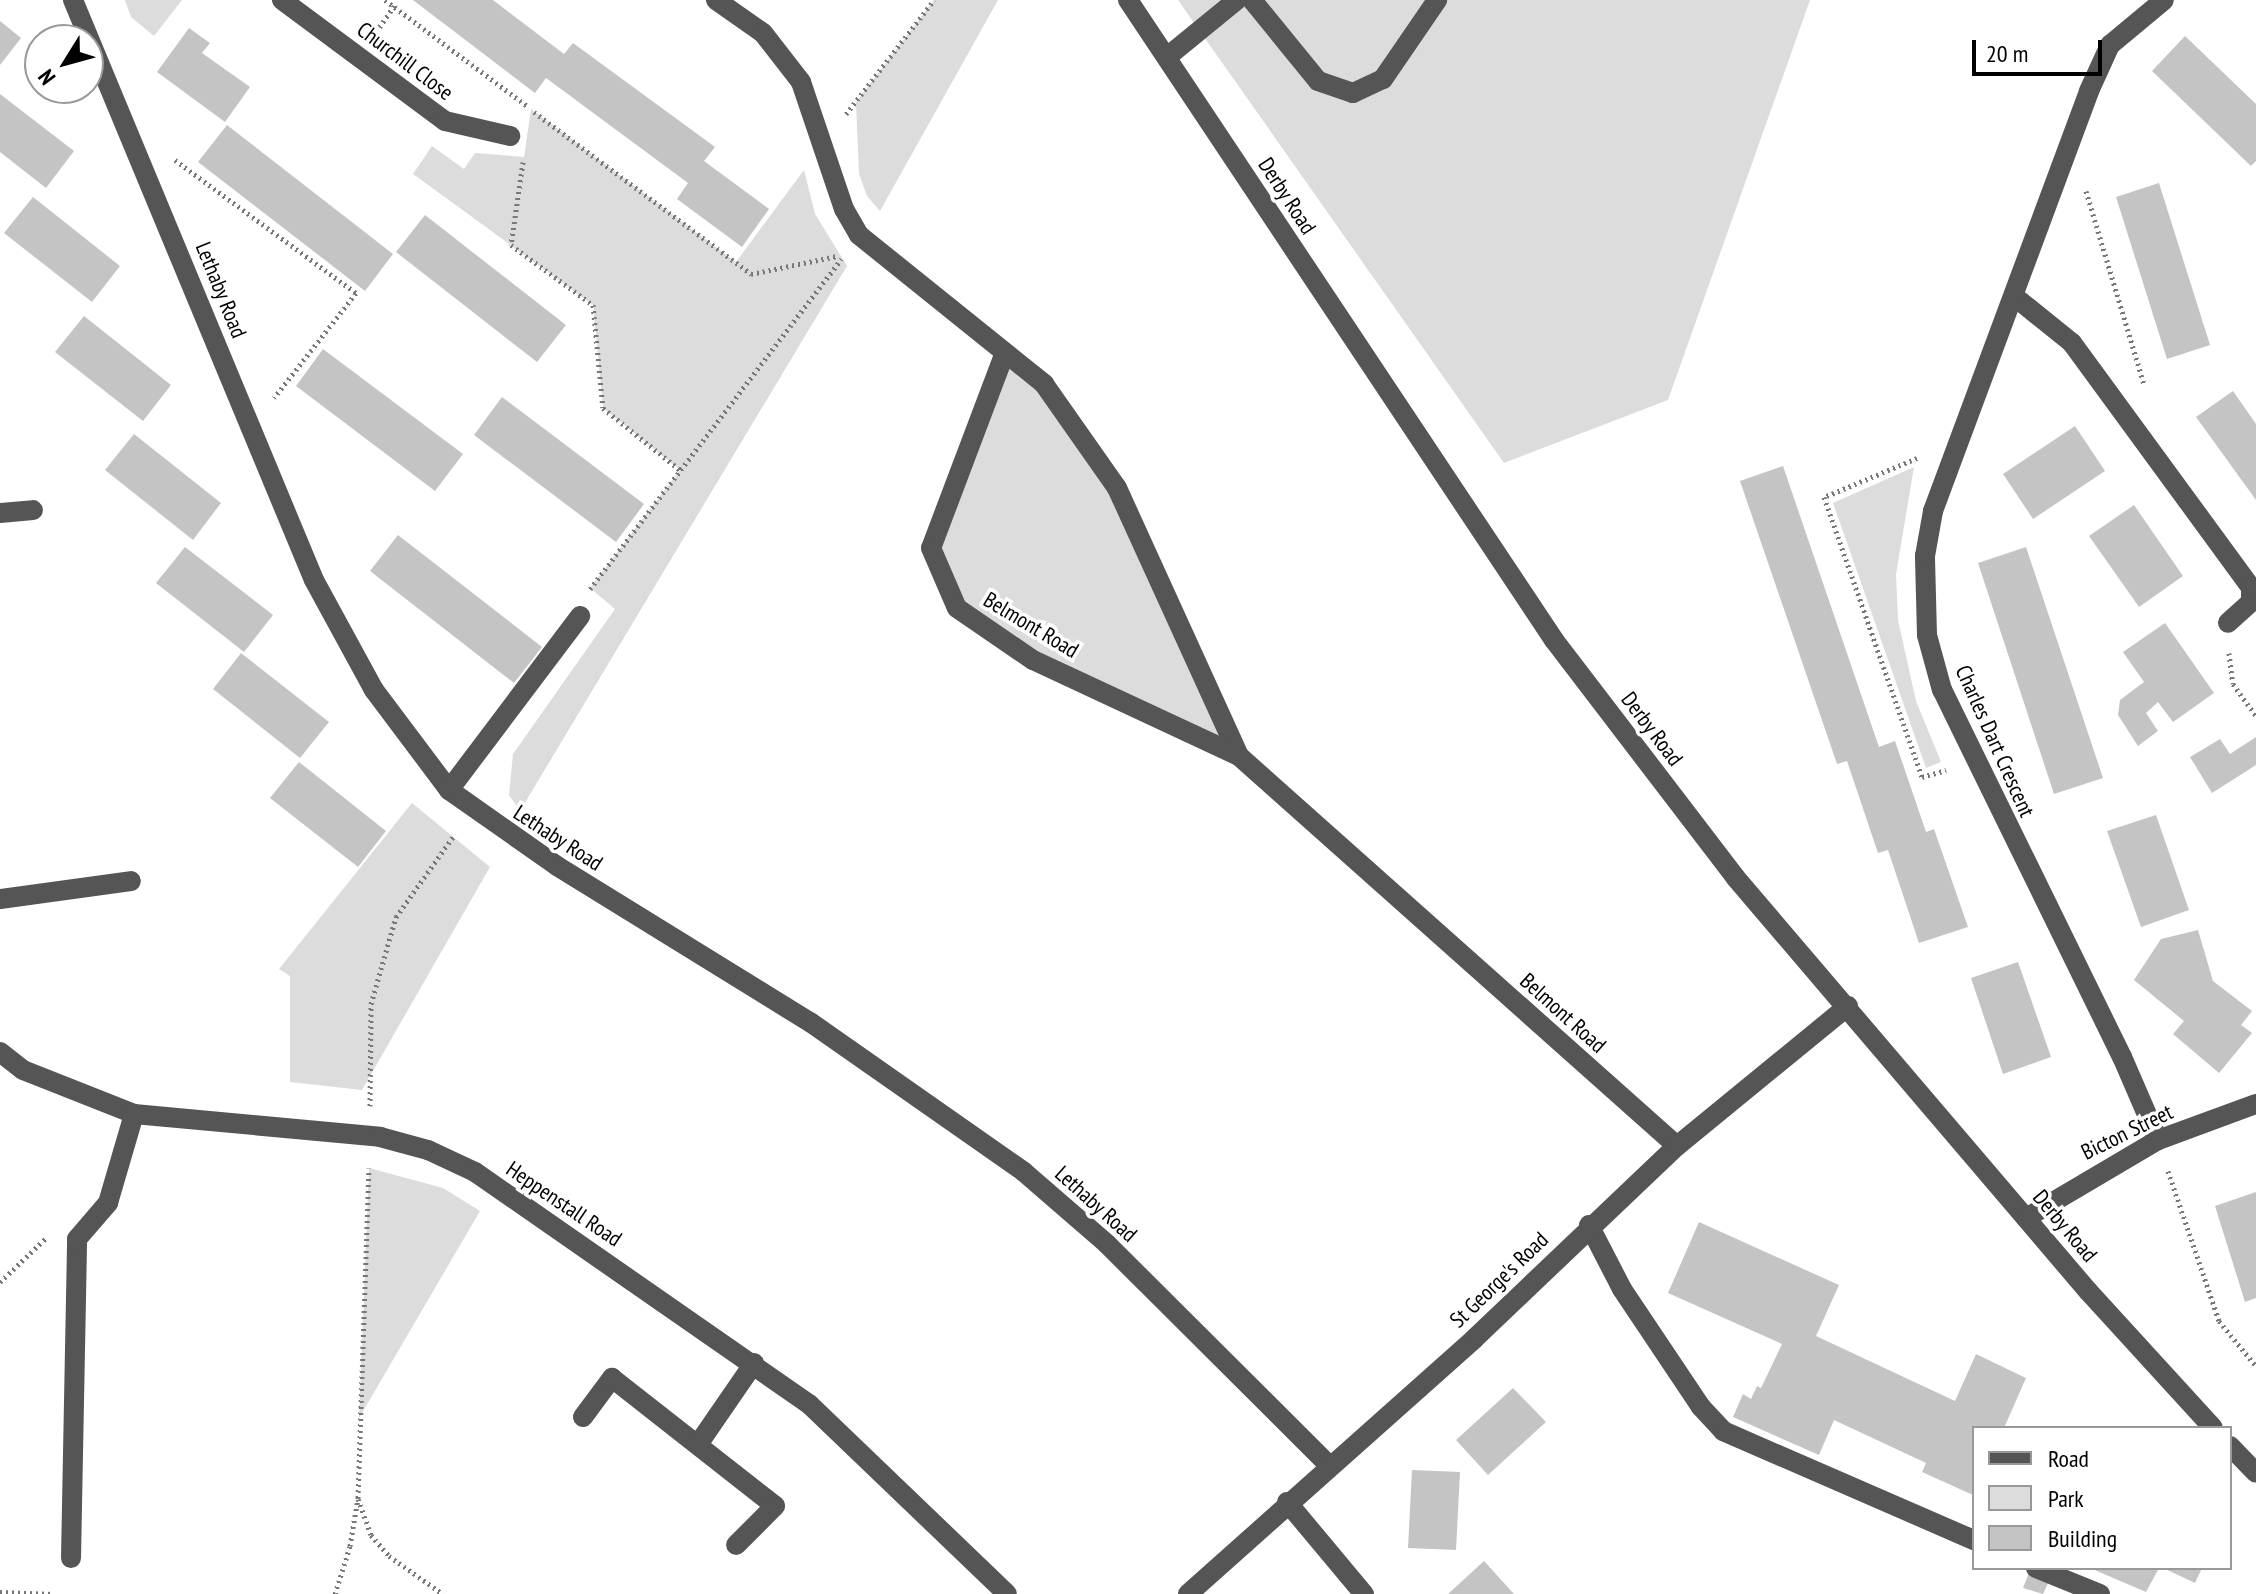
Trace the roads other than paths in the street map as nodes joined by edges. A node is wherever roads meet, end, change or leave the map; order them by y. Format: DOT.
graph roads {
  1 [pos="73,0"];
  2 [pos="282,0"];
  3 [pos="716,0"];
  4 [pos="1128,0"];
  5 [pos="1237,0"];
  6 [pos="1252,0"];
  7 [pos="1437,0"];
  8 [pos="2164,0"];
  9 [pos="1167,57"];
  10 [pos="518,142"];
  11 [pos="2015,297"];
  12 [pos="1004,355"];
  13 [pos="33,510"];
  14 [pos="0,513"];
  15 [pos="580,616"];
  16 [pos="2228,623"];
  17 [pos="1239,756"];
  18 [pos="449,790"];
  19 [pos="131,881"];
  20 [pos="0,899"];
  21 [pos="1848,1006"];
  22 [pos="0,1052"];
  23 [pos="2256,1104"];
  24 [pos="134,1114"];
  25 [pos="2158,1140"];
  26 [pos="1677,1146"];
  27 [pos="2026,1218"];
  28 [pos="1589,1225"];
  29 [pos="754,1363"];
  30 [pos="583,1417"];
  31 [pos="2211,1426"];
  32 [pos="699,1443"];
  33 [pos="2232,1448"];
  34 [pos="1330,1466"];
  35 [pos="2256,1473"];
  36 [pos="1287,1502"];
  37 [pos="1972,1539"];
  38 [pos="736,1545"];
  39 [pos="71,1558"];
  40 [pos="2041,1570"];
  41 [pos="1007,1594"];
  42 [pos="1188,1594"];
  43 [pos="1364,1594"];
  44 [pos="2100,1594"];
  1 -- 18 [label="street, Lethaby Road"];
  2 -- 10 [label="street, Churchill Close"];
  3 -- 12 [label="street, Belmont Road"];
  4 -- 9 [label="street, Derby Road"];
  5 -- 9 [label="street"];
  6 -- 7 [label="street"];
  8 -- 11 [label="street, Charles Dart Crescent"];
  9 -- 21 [label="street, Derby Road"];
  11 -- 16 [label="street"];
  11 -- 25 [label="street, Charles Dart Crescent"];
  12 -- 17 [label="street, Belmont Road"];
  12 -- 17 [label="street, Belmont Road"];
  13 -- 14 [label="street"];
  15 -- 18 [label="street"];
  17 -- 26 [label="street, Belmont Road"];
  18 -- 34 [label="street, Lethaby Road"];
  19 -- 20 [label="street"];
  21 -- 26 [label="street, St George's Road"];
  21 -- 27 [label="street, Derby Road"];
  22 -- 24 [label="street, Heppenstall Road"];
  23 -- 25 [label="street, Bicton Street"];
  24 -- 29 [label="street, Heppenstall Road"];
  24 -- 39 [label="street"];
  25 -- 27 [label="street, Bicton Street"];
  26 -- 28 [label="street, St George's Road"];
  27 -- 31 [label="street, Derby Road"];
  28 -- 34 [label="street, St George's Road"];
  28 -- 37 [label="street"];
  29 -- 32 [label="street"];
  29 -- 41 [label="street, Heppenstall Road"];
  30 -- 32 [label="street"];
  32 -- 38 [label="street"];
  33 -- 35 [label="street"];
  34 -- 36 [label="street, St George's Road"];
  36 -- 42 [label="street, St George's Road"];
  36 -- 43 [label="street"];
  40 -- 44 [label="street"];
}
